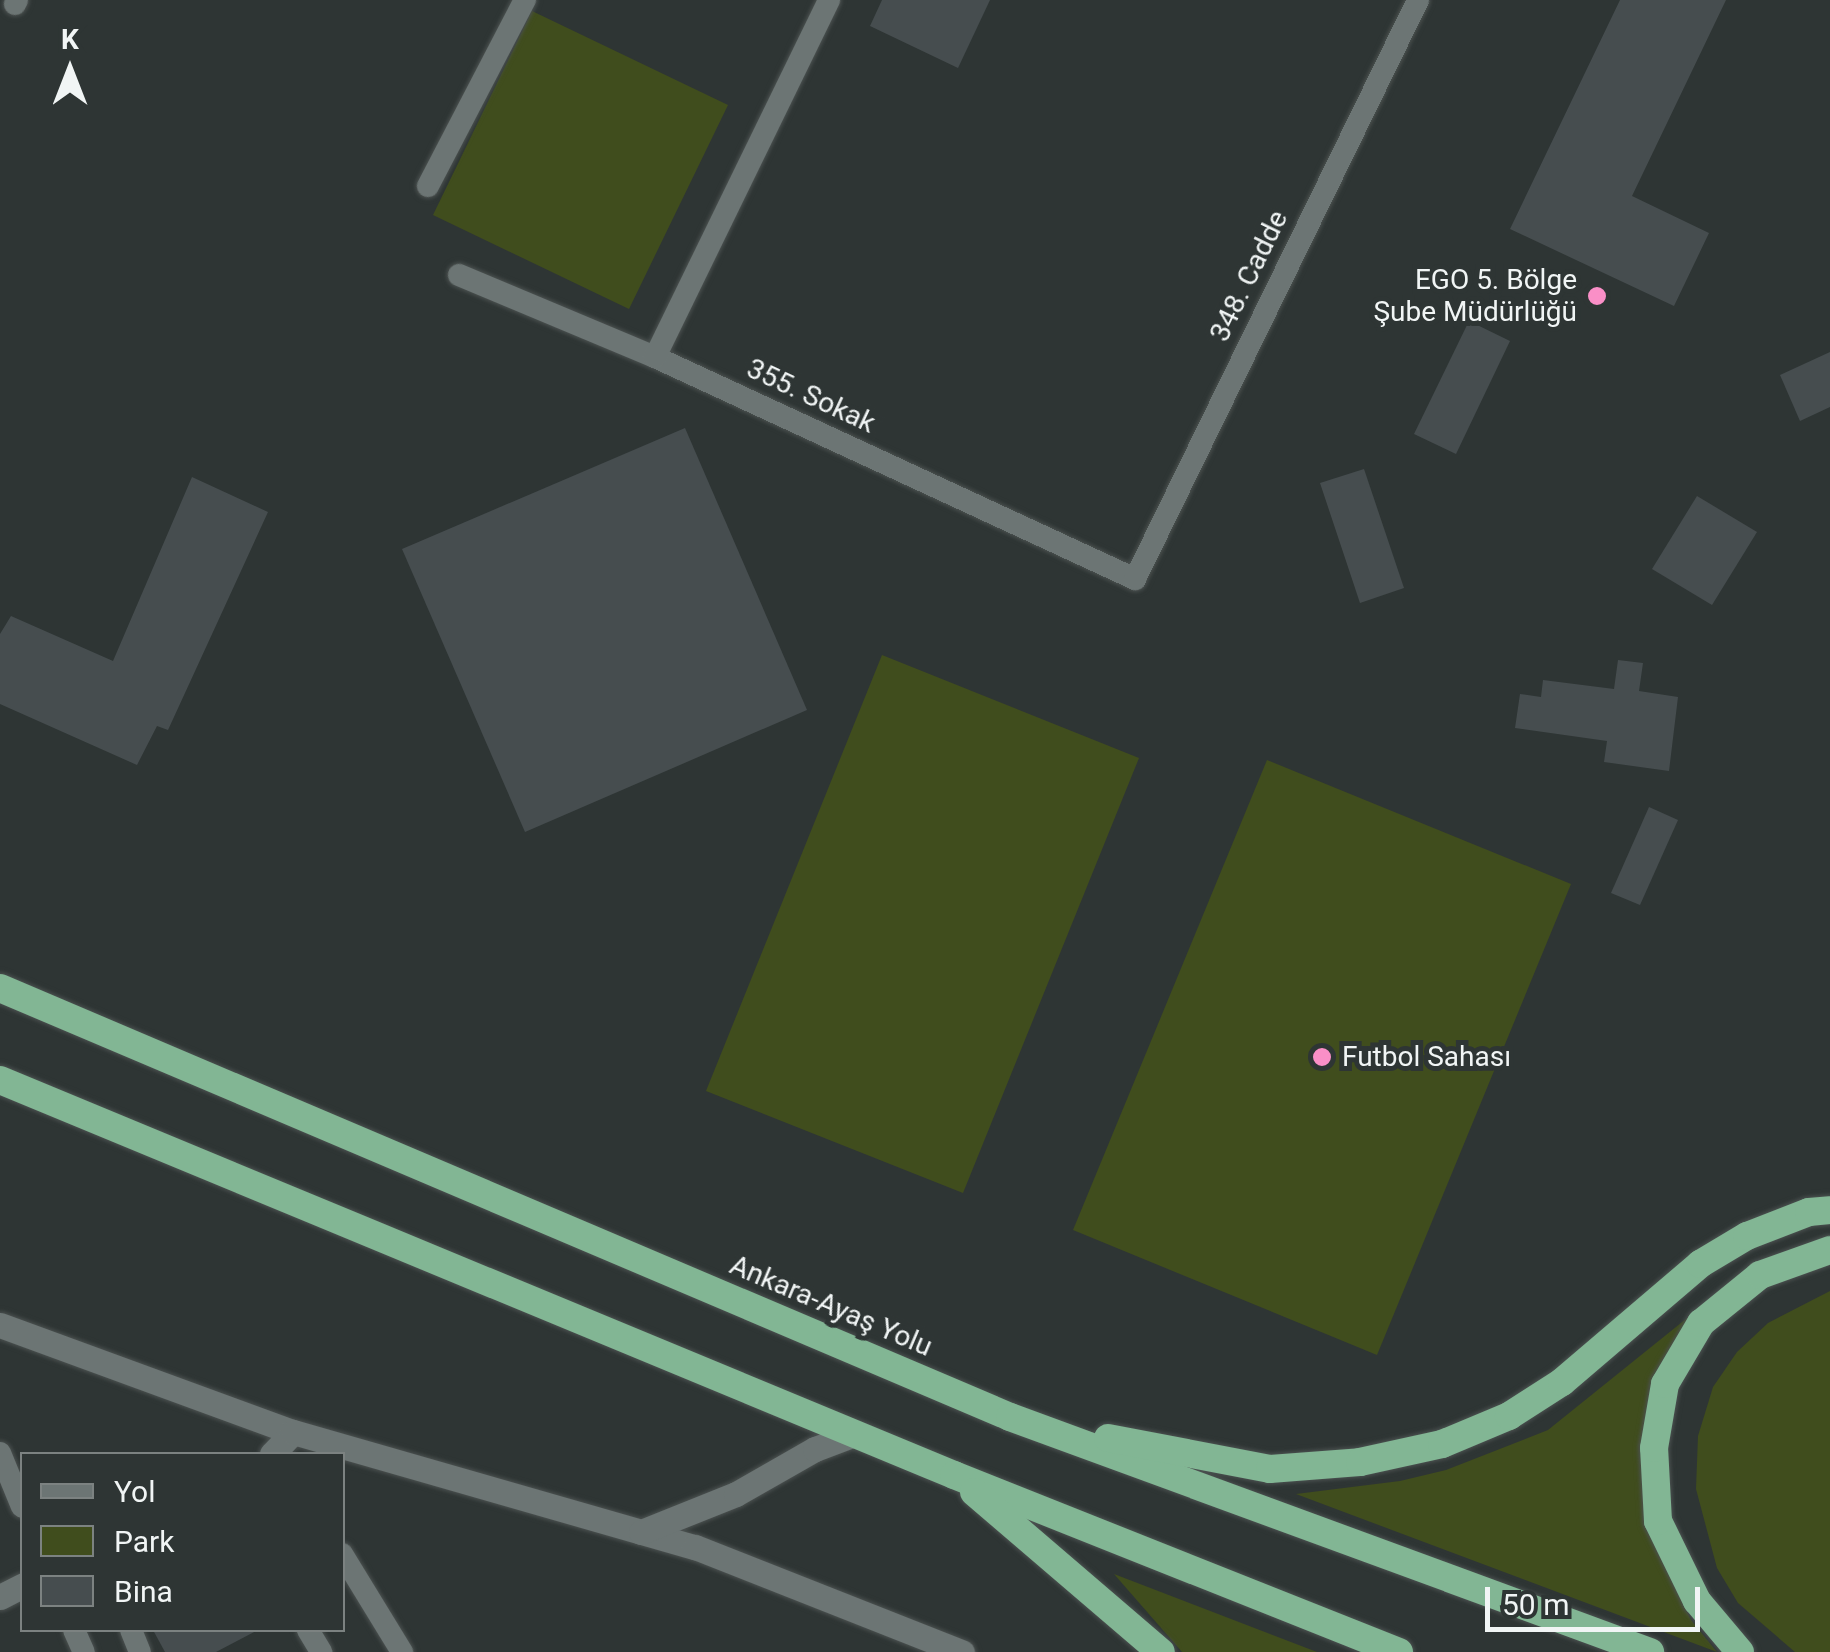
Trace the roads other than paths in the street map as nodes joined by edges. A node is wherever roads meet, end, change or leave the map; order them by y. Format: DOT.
graph roads {
  1 [pos="525,0"];
  2 [pos="829,0"];
  3 [pos="1418,0"];
  4 [pos="428,186"];
  5 [pos="459,275"];
  6 [pos="655,357"];
  7 [pos="1134,579"];
  8 [pos="0,988"];
  9 [pos="0,1080"];
  10 [pos="1830,1210"];
  11 [pos="1830,1250"];
  12 [pos="0,1325"];
  13 [pos="1010,1417"];
  14 [pos="854,1434"];
  15 [pos="280,1449"];
  16 [pos="0,1453"];
  17 [pos="345,1464"];
  18 [pos="954,1475"];
  19 [pos="20,1503"];
  20 [pos="642,1532"];
  21 [pos="345,1559"];
  22 [pos="402,1652"];
  23 [pos="962,1652"];
  24 [pos="1161,1652"];
  25 [pos="1399,1652"];
  26 [pos="1650,1652"];
  27 [pos="1740,1652"];
  1 -- 4 [label="street"];
  2 -- 6 [label="street"];
  3 -- 7 [label="street, 348. Cadde"];
  5 -- 6 [label="street, 355. Sokak"];
  6 -- 7 [label="street, 355. Sokak"];
  8 -- 13 [label="highway, Ankara-Ayaş Yolu"];
  9 -- 14 [label="highway"];
  10 -- 13 [label="highway"];
  11 -- 27 [label="highway"];
  12 -- 15 [label="street"];
  13 -- 26 [label="highway, Ankara-Ayaş Yolu"];
  14 -- 18 [label="highway"];
  14 -- 20 [label="street"];
  16 -- 19 [label="street"];
  17 -- 20 [label="street"];
  18 -- 24 [label="highway"];
  18 -- 25 [label="highway"];
  20 -- 23 [label="street"];
  21 -- 22 [label="street"];
}
